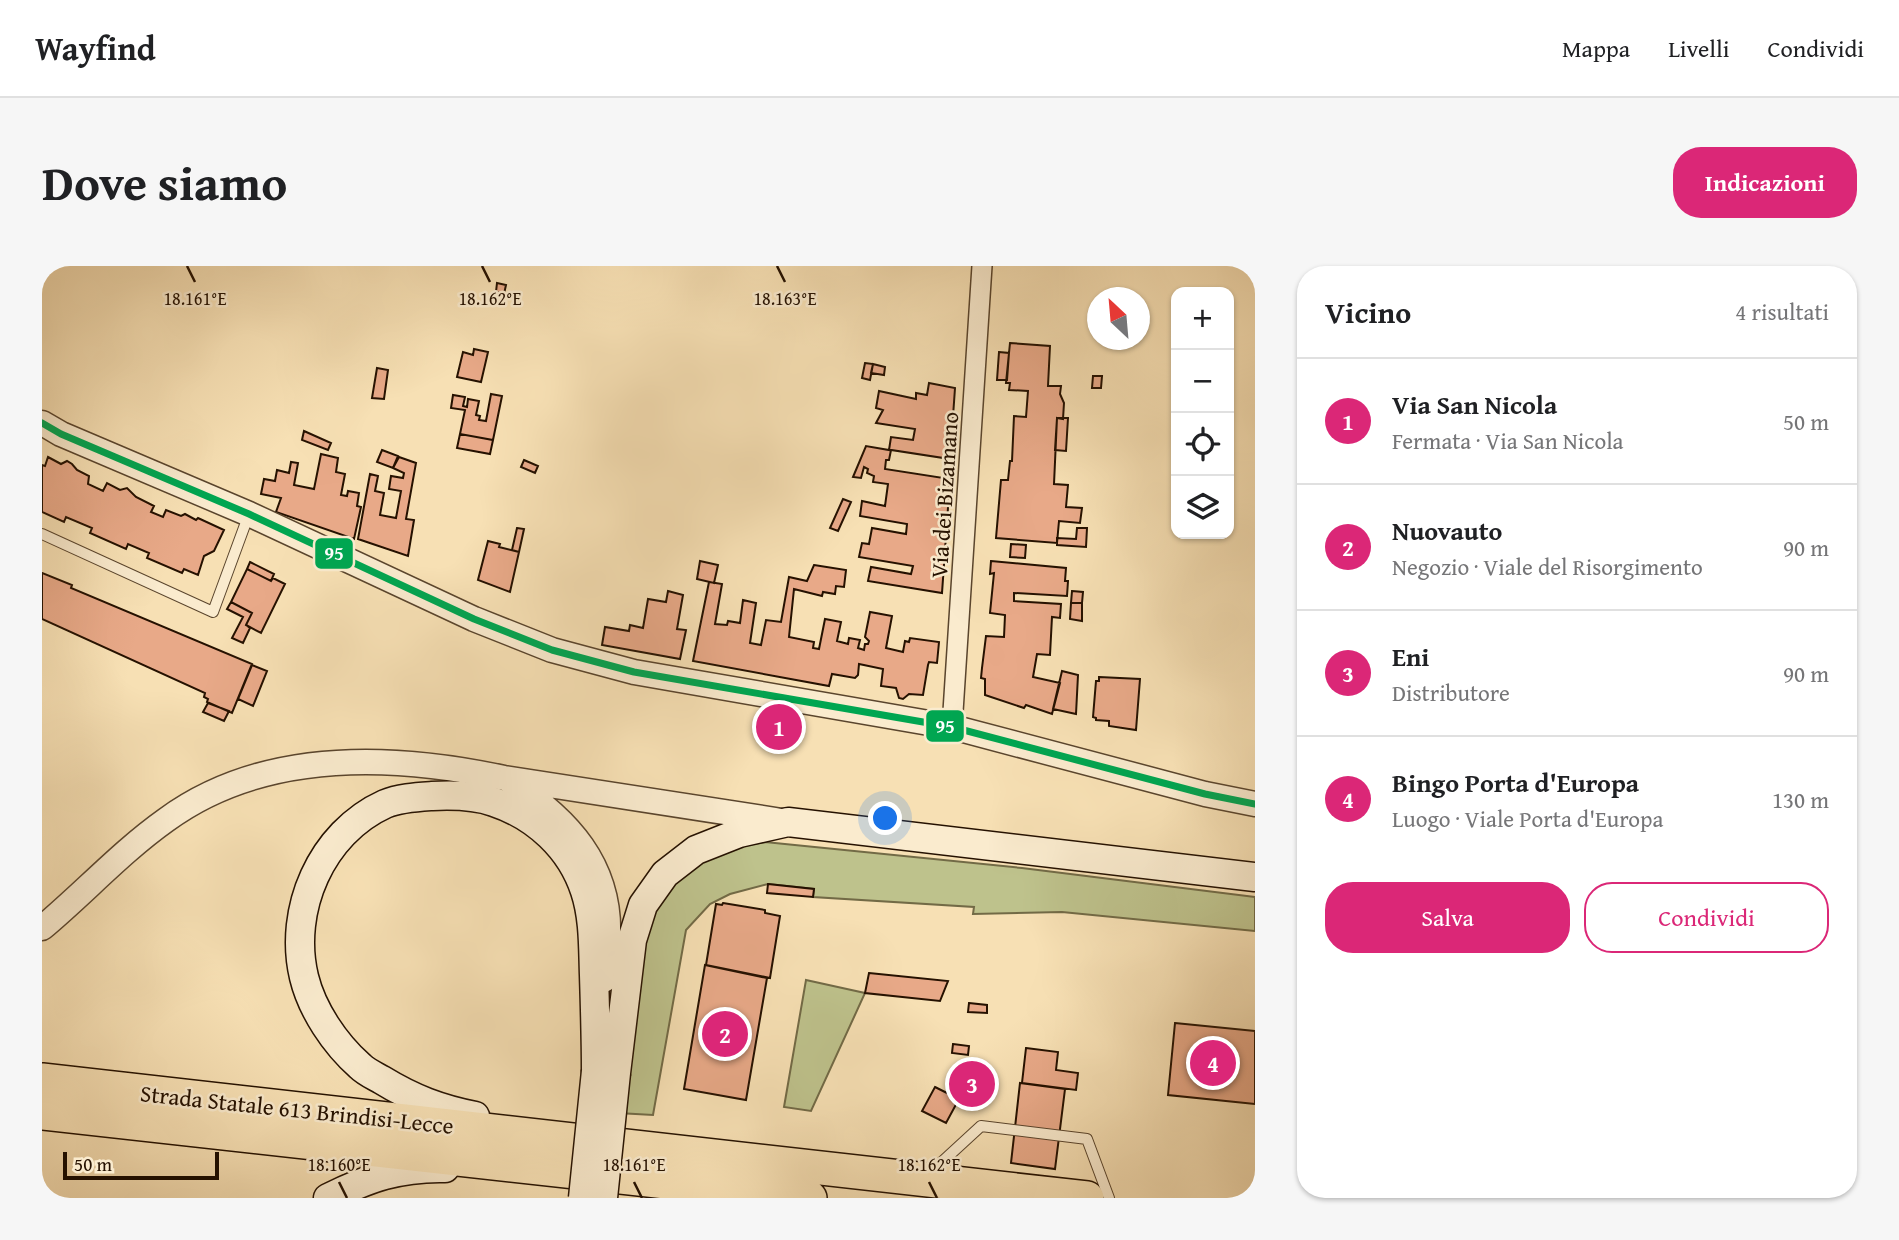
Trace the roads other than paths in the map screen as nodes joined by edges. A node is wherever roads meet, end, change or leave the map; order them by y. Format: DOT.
graph roads {
  1 [pos="982,266"];
  2 [pos="42,423"];
  3 [pos="249,514"];
  4 [pos="42,534"];
  5 [pos="952,727"];
  6 [pos="504,778"];
  7 [pos="1255,804"];
  8 [pos="789,822"];
  9 [pos="1255,877"];
  10 [pos="42,928"];
  11 [pos="606,1072"];
  12 [pos="42,1080"];
  13 [pos="42,1113"];
  14 [pos="551,1138"];
  15 [pos="551,1171"];
  16 [pos="922,1180"];
  17 [pos="328,1198"];
  18 [pos="583,1198"];
  19 [pos="603,1198"];
  20 [pos="810,1198"];
  21 [pos="1087,1198"];
  22 [pos="1108,1198"];
  1 -- 5 [label="street, Via dei Bizamano"];
  2 -- 3 [label="street"];
  3 -- 4 [label="lane"];
  3 -- 5 [label="street"];
  5 -- 7 [label="street"];
  6 -- 8 [label="street"];
  6 -- 10 [label="street"];
  6 -- 11 [label="street"];
  8 -- 9 [label="main road"];
  8 -- 11 [label="main road"];
  11 -- 14 [label="main road"];
  11 -- 18 [label="main road, bridge"];
  11 -- 19 [label="main road, bridge"];
  12 -- 14 [label="highway, Strada Statale 613 Brindisi-Lecce"];
  13 -- 15 [label="highway, Strada Statale 613 Brindisi-Lecce"];
  14 -- 16 [label="highway, Strada Statale 613 Brindisi-Lecce"];
  15 -- 17 [label="main road"];
  15 -- 20 [label="highway, Strada Statale 613 Brindisi-Lecce"];
  16 -- 21 [label="highway, Strada Statale 613 Brindisi-Lecce"];
  16 -- 22 [label="lane"];
}
